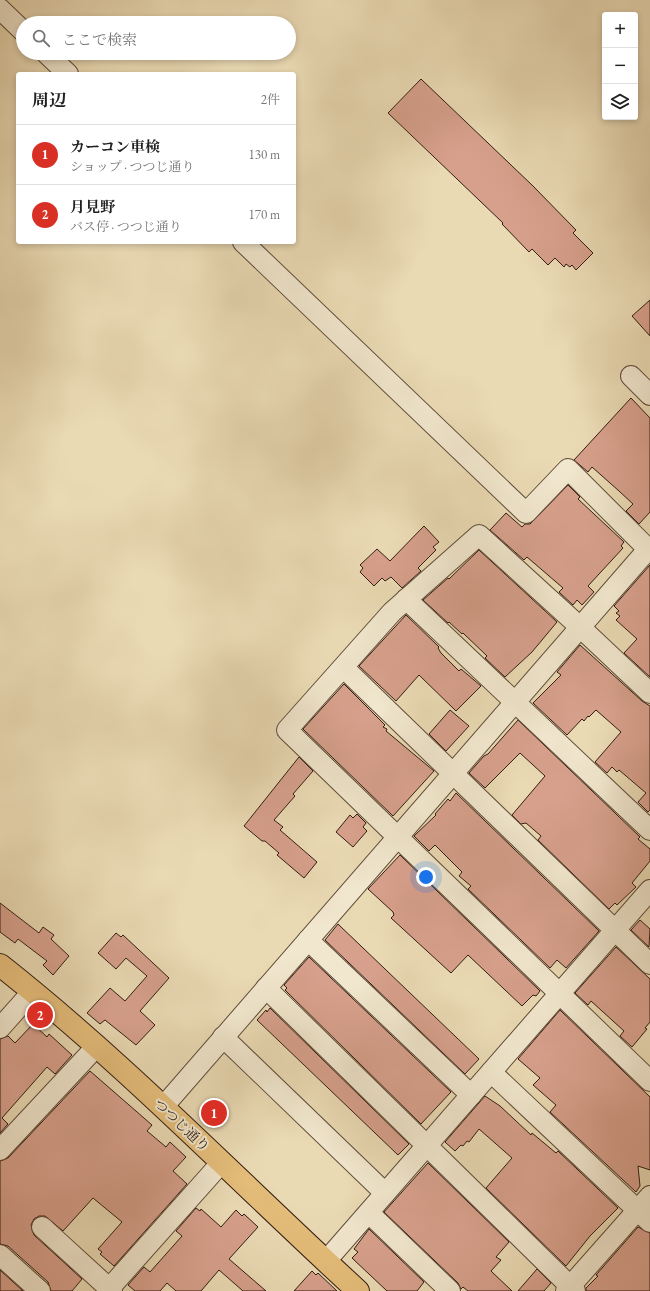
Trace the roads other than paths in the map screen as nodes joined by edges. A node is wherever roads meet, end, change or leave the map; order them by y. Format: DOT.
graph roads {
  1 [pos="0,9"];
  2 [pos="16,24"];
  3 [pos="53,60"];
  4 [pos="66,72"];
  5 [pos="245,244"];
  6 [pos="631,376"];
  7 [pos="650,395"];
  8 [pos="649,549"];
  9 [pos="406,599"];
  10 [pos="580,627"];
  11 [pos="344,668"];
  12 [pos="650,693"];
  13 [pos="515,702"];
  14 [pos="453,773"];
  15 [pos="650,830"];
  16 [pos="397,837"];
  17 [pos="650,890"];
  18 [pos="616,930"];
  19 [pos="308,940"];
  20 [pos="650,964"];
  21 [pos="0,965"];
  22 [pos="266,988"];
  23 [pos="33,991"];
  24 [pos="559,994"];
  25 [pos="0,1028"];
  26 [pos="224,1037"];
  27 [pos="96,1047"];
  28 [pos="492,1072"];
  29 [pos="650,1081"];
  30 [pos="471,1095"];
  31 [pos="162,1107"];
  32 [pos="427,1146"];
  33 [pos="0,1150"];
  34 [pos="222,1162"];
  35 [pos="385,1193"];
  36 [pos="646,1210"];
  37 [pos="369,1213"];
  38 [pos="42,1227"];
  39 [pos="0,1255"];
  40 [pos="326,1261"];
  41 [pos="571,1289"];
  42 [pos="109,1290"];
  43 [pos="40,1291"];
  44 [pos="358,1291"];
  45 [pos="450,1291"];
  1 -- 2 [label="street"];
  3 -- 4 [label="street"];
  5 -- 8 [label="street"];
  6 -- 7 [label="street"];
  8 -- 10 [label="street"];
  9 -- 10 [label="street"];
  9 -- 11 [label="street"];
  9 -- 13 [label="street"];
  10 -- 12 [label="street"];
  10 -- 13 [label="street"];
  11 -- 14 [label="street"];
  11 -- 16 [label="street"];
  13 -- 14 [label="street"];
  13 -- 15 [label="street"];
  14 -- 16 [label="street"];
  14 -- 18 [label="street"];
  16 -- 19 [label="street"];
  16 -- 24 [label="street"];
  17 -- 18 [label="street"];
  18 -- 20 [label="street"];
  18 -- 24 [label="street"];
  19 -- 22 [label="street"];
  19 -- 30 [label="street"];
  21 -- 23 [label="main road, つつじ通り"];
  22 -- 26 [label="street"];
  22 -- 32 [label="street"];
  23 -- 25 [label="street"];
  23 -- 27 [label="main road, つつじ通り"];
  24 -- 28 [label="street"];
  24 -- 29 [label="street"];
  26 -- 31 [label="street"];
  26 -- 35 [label="street"];
  27 -- 31 [label="main road, つつじ通り"];
  27 -- 33 [label="street"];
  28 -- 30 [label="street"];
  28 -- 36 [label="street"];
  30 -- 32 [label="street"];
  31 -- 34 [label="main road, つつじ通り"];
  32 -- 35 [label="street"];
  32 -- 41 [label="street"];
  34 -- 40 [label="main road, つつじ通り"];
  34 -- 42 [label="street"];
  35 -- 37 [label="street"];
  36 -- 41 [label="street"];
  37 -- 40 [label="street"];
  37 -- 45 [label="street"];
  38 -- 42 [label="street"];
  39 -- 43 [label="street"];
  40 -- 44 [label="main road, つつじ通り"];
}
